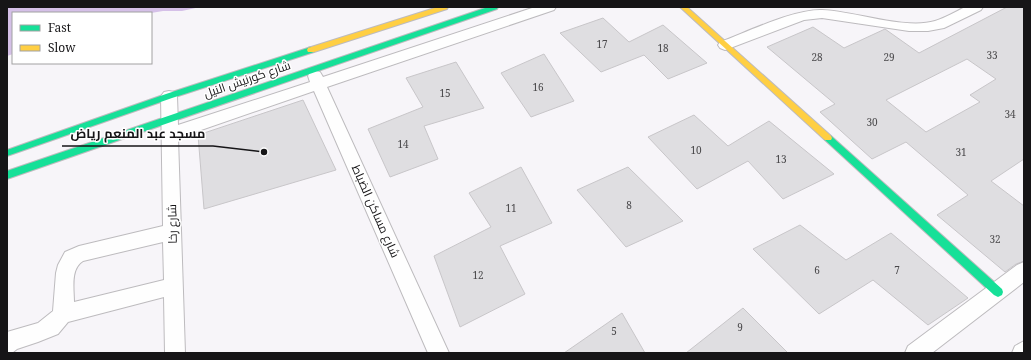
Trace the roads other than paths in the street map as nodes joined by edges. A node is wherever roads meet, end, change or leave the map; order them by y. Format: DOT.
graph roads {
  1 [pos="445,7"];
  2 [pos="495,7"];
  3 [pos="549,7"];
  4 [pos="683,7"];
  5 [pos="976,7"];
  6 [pos="415,17"];
  7 [pos="424,31"];
  8 [pos="725,45"];
  9 [pos="316,77"];
  10 [pos="170,96"];
  11 [pos="170,126"];
  12 [pos="7,152"];
  13 [pos="7,175"];
  14 [pos="172,232"];
  15 [pos="1024,272"];
  16 [pos="174,286"];
  17 [pos="998,292"];
  18 [pos="62,314"];
  19 [pos="8,343"];
  20 [pos="175,353"];
  21 [pos="439,353"];
  22 [pos="915,353"];
  1 -- 6 [label="main road, شارع كورنيش النيل"];
  2 -- 7 [label="main road"];
  3 -- 9 [label="street"];
  4 -- 8 [label="main road"];
  5 -- 8 [label="street"];
  6 -- 7 [label="main road"];
  6 -- 10 [label="main road, شارع كورنيش النيل"];
  7 -- 9 [label="main road"];
  8 -- 17 [label="main road"];
  9 -- 11 [label="street"];
  9 -- 21 [label="street, شارع مساكن الضباط"];
  10 -- 11 [label="street, شارع رخا"];
  10 -- 12 [label="main road, شارع كورنيش النيل"];
  11 -- 13 [label="main road"];
  11 -- 14 [label="street, شارع رخا"];
  14 -- 16 [label="street, شارع رخا"];
  14 -- 18 [label="street"];
  15 -- 17 [label="street"];
  16 -- 18 [label="street"];
  16 -- 20 [label="street, شارع رخا"];
  17 -- 22 [label="street"];
  18 -- 19 [label="street"];
}
